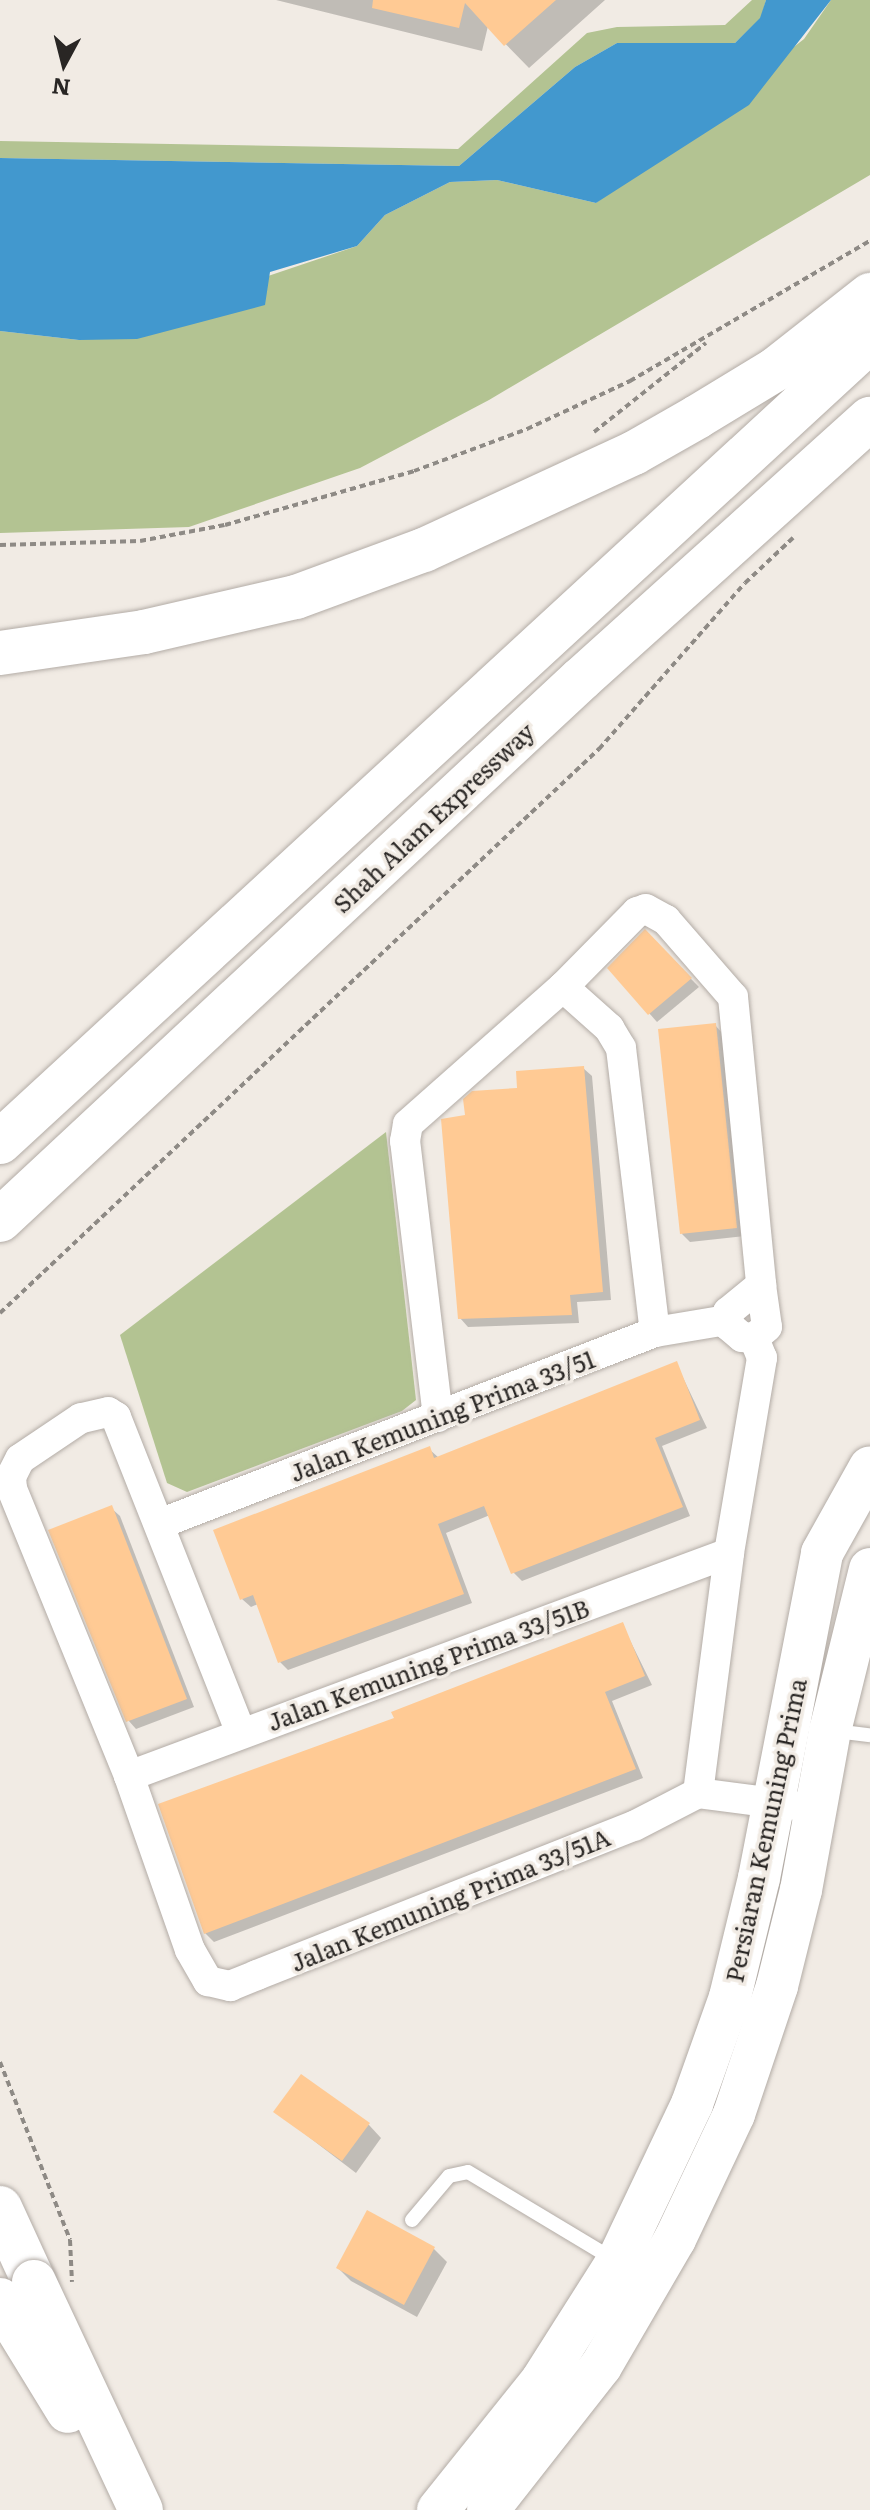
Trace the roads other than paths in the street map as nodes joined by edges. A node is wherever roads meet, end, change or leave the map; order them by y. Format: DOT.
graph roads {
  1 [pos="870,295"];
  2 [pos="870,341"];
  3 [pos="870,419"];
  4 [pos="0,653"];
  5 [pos="563,987"];
  6 [pos="0,1142"];
  7 [pos="5,1219"];
  8 [pos="761,1285"];
  9 [pos="727,1320"];
  10 [pos="655,1332"];
  11 [pos="754,1338"];
  12 [pos="438,1417"];
  13 [pos="870,1467"];
  14 [pos="162,1523"];
  15 [pos="729,1553"];
  16 [pos="870,1569"];
  17 [pos="241,1733"];
  18 [pos="850,1733"];
  19 [pos="129,1776"];
  20 [pos="698,1793"];
  21 [pos="773,1804"];
  22 [pos="817,1807"];
  23 [pos="0,2208"];
  24 [pos="412,2220"];
  25 [pos="605,2254"];
  26 [pos="17,2291"];
  27 [pos="133,2510"];
  28 [pos="141,2510"];
  29 [pos="438,2510"];
  30 [pos="488,2510"];
  1 -- 4 [label="highway"];
  2 -- 6 [label="highway, Shah Alam Expressway"];
  3 -- 7 [label="highway, Shah Alam Expressway"];
  5 -- 8 [label="street"];
  5 -- 10 [label="street"];
  5 -- 12 [label="street"];
  8 -- 9 [label="street"];
  8 -- 11 [label="street"];
  9 -- 10 [label="street, Jalan Kemuning Prima 33/51"];
  9 -- 11 [label="street"];
  10 -- 12 [label="street, Jalan Kemuning Prima 33/51"];
  11 -- 15 [label="street"];
  12 -- 14 [label="street, Jalan Kemuning Prima 33/51"];
  13 -- 21 [label="street, Persiaran Kemuning Prima"];
  14 -- 17 [label="street"];
  14 -- 19 [label="street"];
  15 -- 17 [label="street, Jalan Kemuning Prima 33/51B"];
  15 -- 20 [label="street"];
  16 -- 18 [label="street, Persiaran Kemuning Prima"];
  17 -- 19 [label="street, Jalan Kemuning Prima 33/51B"];
  18 -- 22 [label="street, Persiaran Kemuning Prima"];
  19 -- 20 [label="street, Jalan Kemuning Prima 33/51A"];
  20 -- 21 [label="street"];
  21 -- 22 [label="street"];
  21 -- 25 [label="street, Persiaran Kemuning Prima"];
  22 -- 30 [label="street, Persiaran Kemuning Prima"];
  23 -- 26 [label="highway"];
  24 -- 25 [label="lane"];
  25 -- 29 [label="street, Persiaran Kemuning Prima"];
  26 -- 27 [label="highway, bridge"];
  26 -- 28 [label="highway, bridge"];
}
